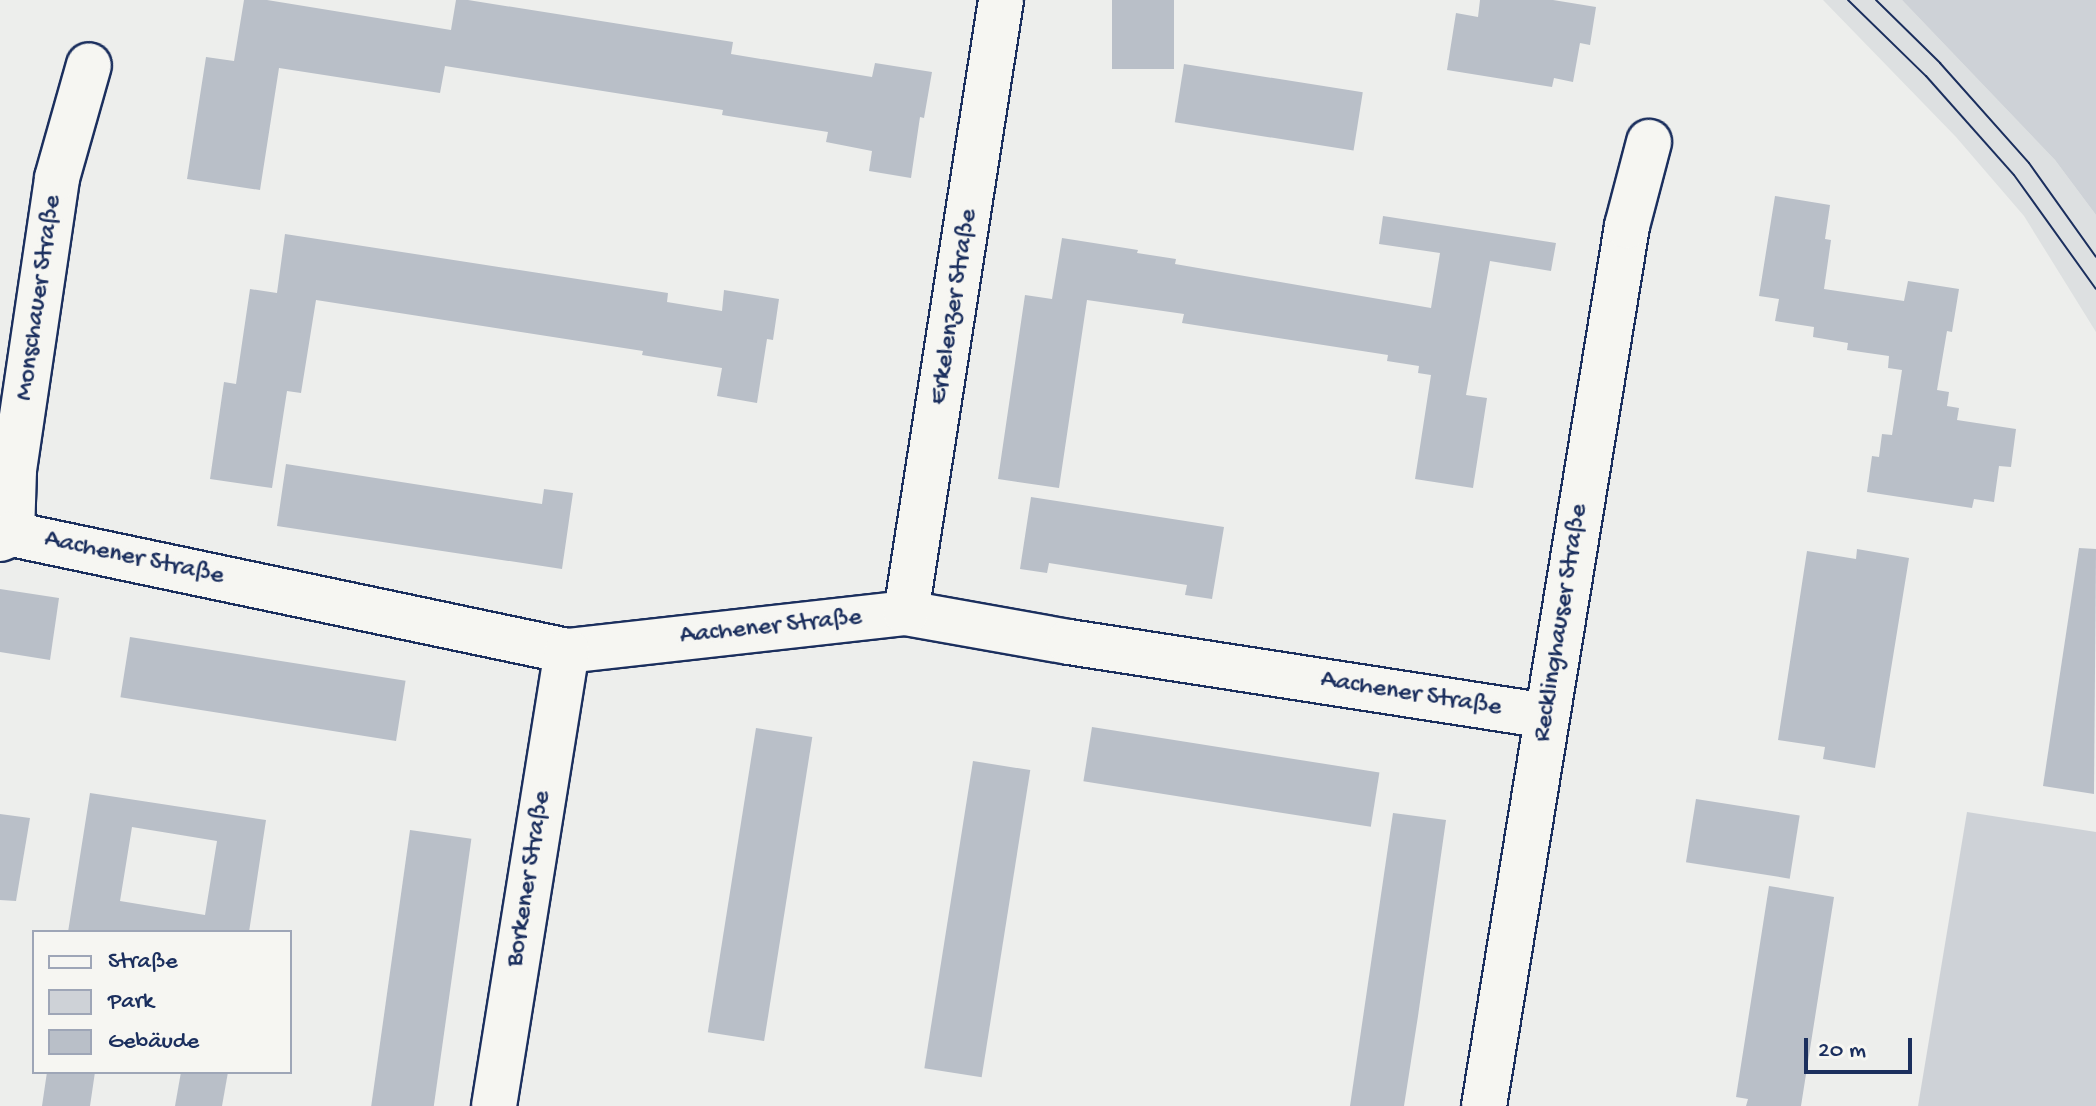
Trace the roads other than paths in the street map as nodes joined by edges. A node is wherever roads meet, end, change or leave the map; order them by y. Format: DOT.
graph roads {
  1 [pos="1001,0"];
  2 [pos="89,65"];
  3 [pos="1649,142"];
  4 [pos="6,536"];
  5 [pos="906,613"];
  6 [pos="567,651"];
  7 [pos="1546,716"];
  8 [pos="494,1106"];
  9 [pos="1484,1106"];
  1 -- 5 [label="street, Erkelenzer Straße"];
  2 -- 4 [label="street, Monschauer Straße"];
  3 -- 7 [label="street, Recklinghauser Straße"];
  4 -- 6 [label="street, Aachener Straße"];
  5 -- 6 [label="street, Aachener Straße"];
  5 -- 7 [label="street, Aachener Straße"];
  6 -- 8 [label="street, Borkener Straße"];
  7 -- 9 [label="street, Recklinghauser Straße"];
}
